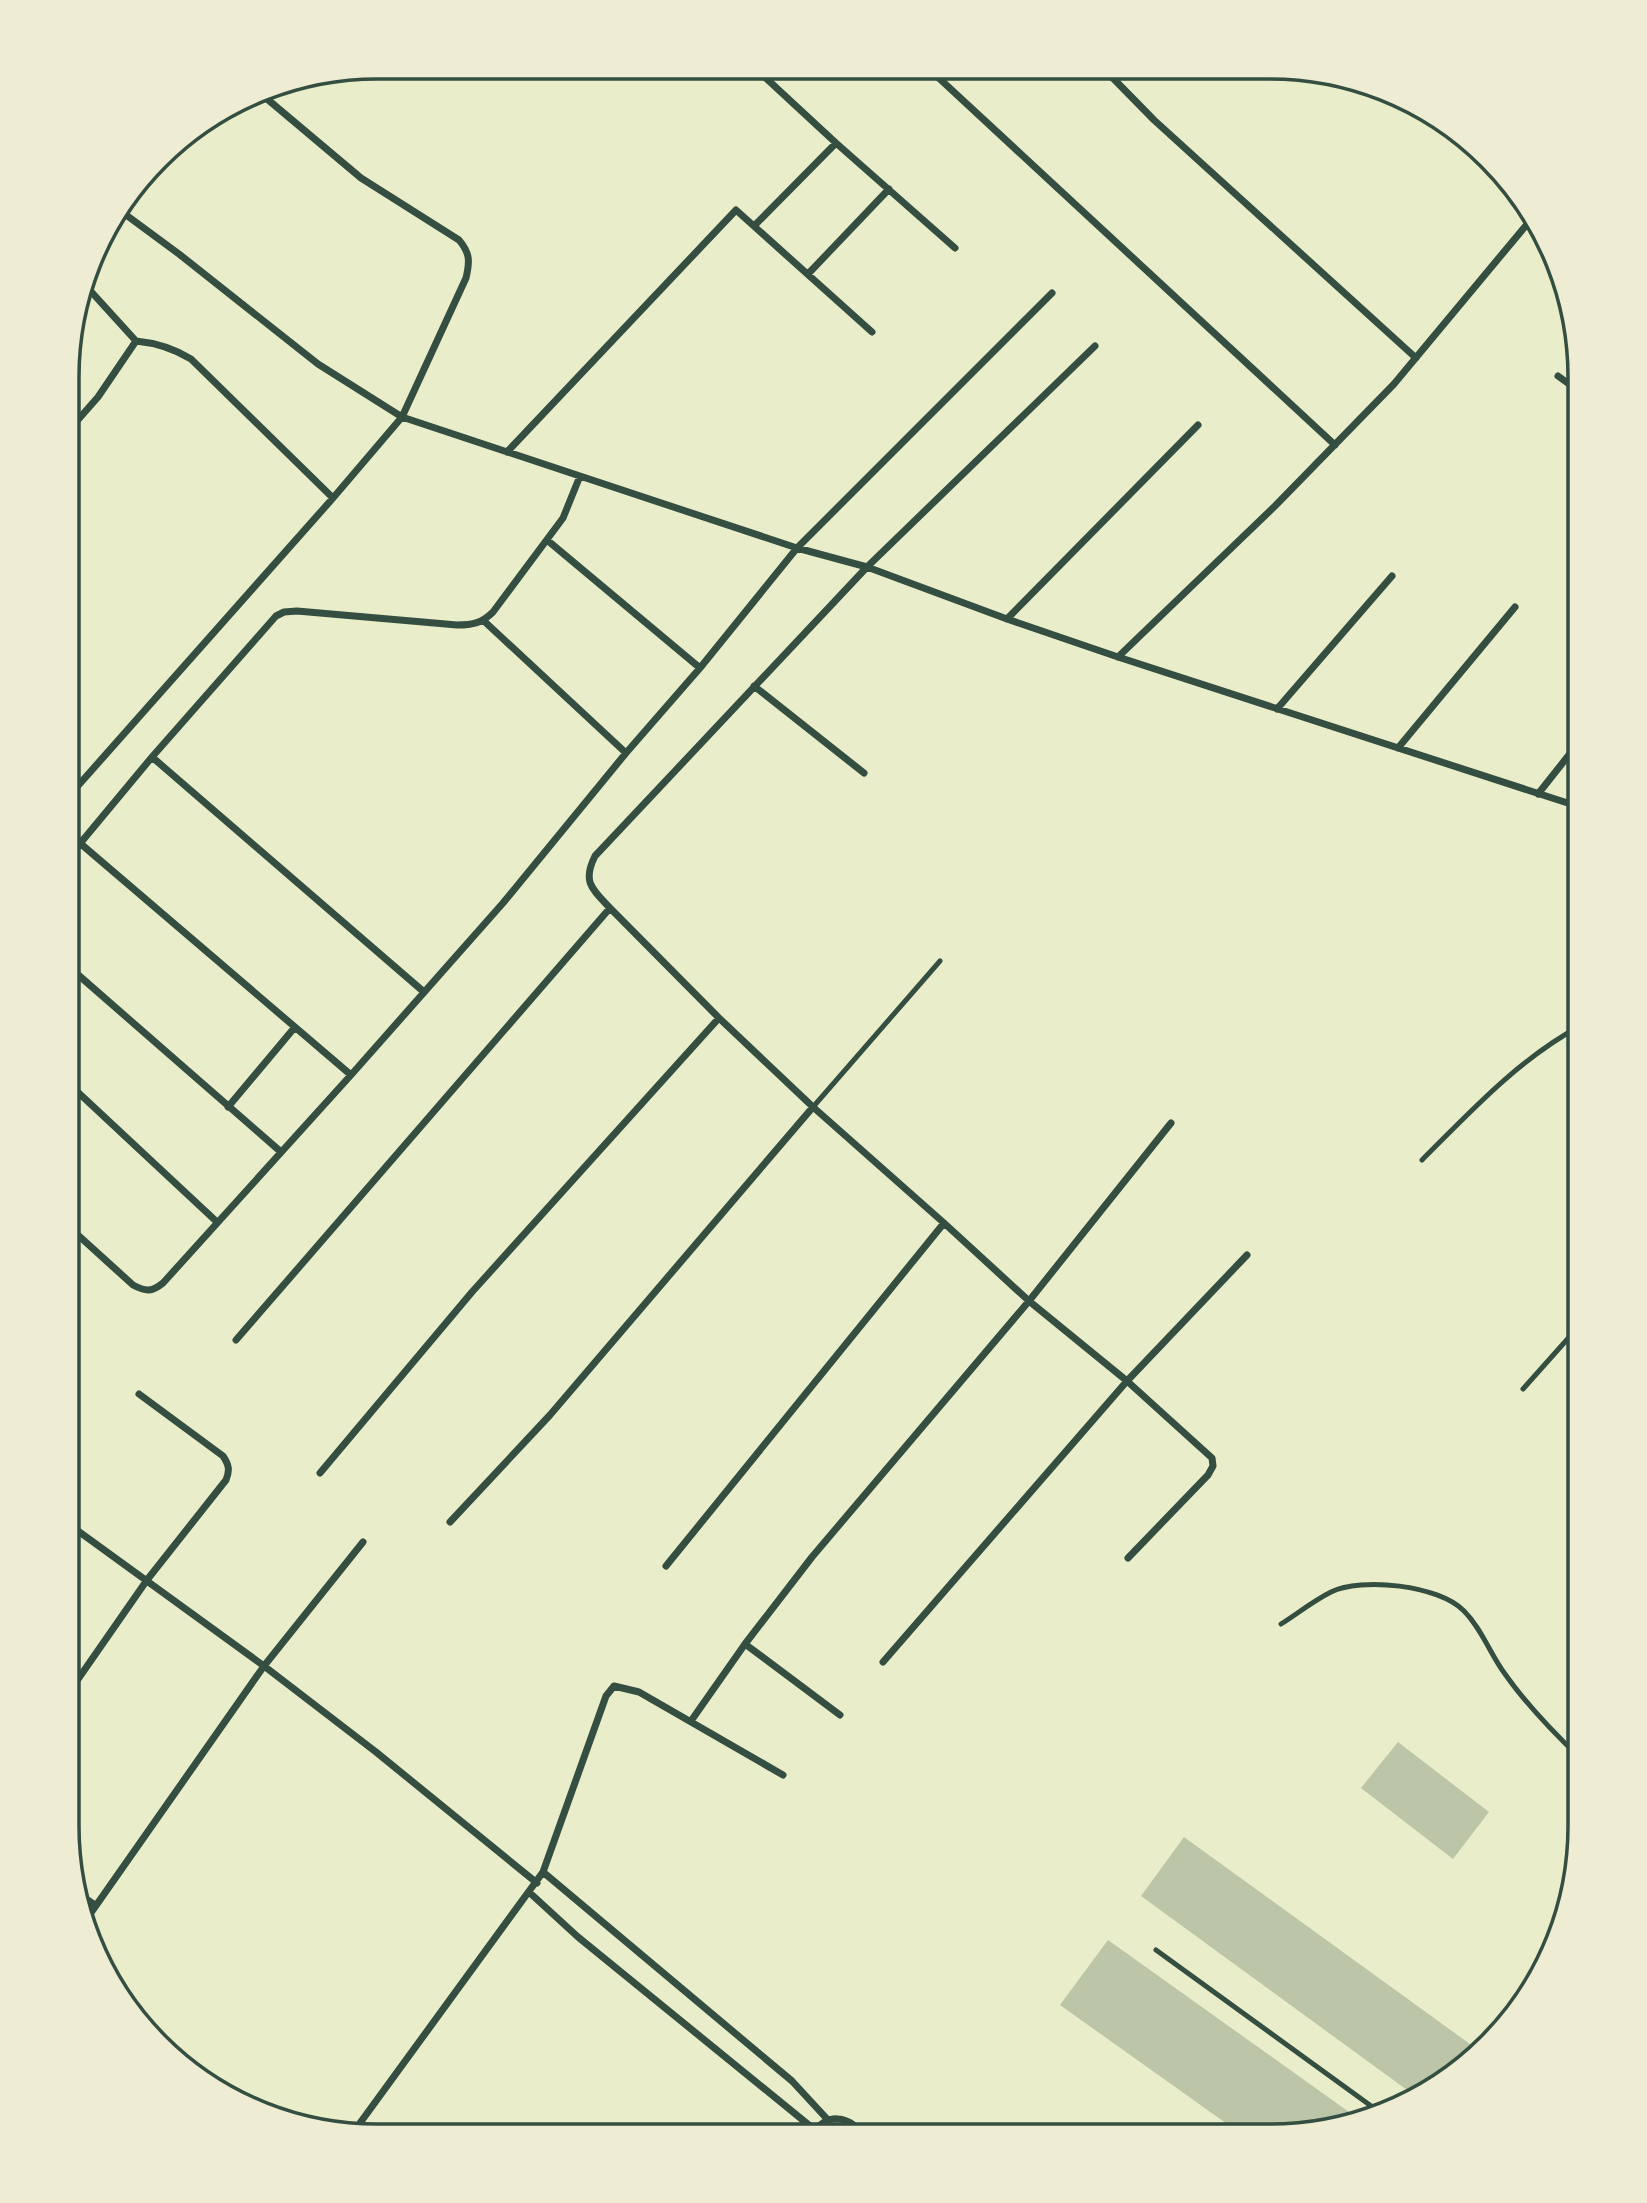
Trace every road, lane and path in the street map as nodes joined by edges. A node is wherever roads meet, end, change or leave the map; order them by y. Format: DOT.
graph roads {
  1 [pos="767,79"];
  2 [pos="940,79"];
  3 [pos="1114,79"];
  4 [pos="268,99"];
  5 [pos="836,143"];
  6 [pos="888,189"];
  7 [pos="126,215"];
  8 [pos="1526,225"];
  9 [pos="754,226"];
  10 [pos="955,248"];
  11 [pos="808,274"];
  12 [pos="92,292"];
  13 [pos="1052,293"];
  14 [pos="872,332"];
  15 [pos="136,341"];
  16 [pos="1095,346"];
  17 [pos="1416,358"];
  18 [pos="1558,376"];
  19 [pos="1568,383"];
  20 [pos="402,417"];
  21 [pos="79,419"];
  22 [pos="1198,425"];
  23 [pos="1335,445"];
  24 [pos="507,452"];
  25 [pos="580,476"];
  26 [pos="333,498"];
  27 [pos="547,540"];
  28 [pos="797,548"];
  29 [pos="867,567"];
  30 [pos="1392,576"];
  31 [pos="1515,607"];
  32 [pos="1007,619"];
  33 [pos="484,621"];
  34 [pos="1118,657"];
  35 [pos="700,668"];
  36 [pos="754,686"];
  37 [pos="1278,709"];
  38 [pos="1398,748"];
  39 [pos="626,753"];
  40 [pos="1568,756"];
  41 [pos="152,757"];
  42 [pos="864,774"];
  43 [pos="79,785"];
  44 [pos="1538,794"];
  45 [pos="1568,803"];
  46 [pos="81,844"];
  47 [pos="610,908"];
  48 [pos="940,961"];
  49 [pos="79,976"];
  50 [pos="424,992"];
  51 [pos="719,1018"];
  52 [pos="295,1027"];
  53 [pos="1568,1032"];
  54 [pos="352,1075"];
  55 [pos="79,1093"];
  56 [pos="229,1107"];
  57 [pos="813,1107"];
  58 [pos="1171,1123"];
  59 [pos="281,1152"];
  60 [pos="1422,1160"];
  61 [pos="217,1222"];
  62 [pos="944,1223"];
  63 [pos="79,1236"];
  64 [pos="1247,1255"];
  65 [pos="1028,1301"];
  66 [pos="1568,1338"];
  67 [pos="236,1340"];
  68 [pos="1127,1381"];
  69 [pos="1523,1389"];
  70 [pos="139,1394"];
  71 [pos="320,1474"];
  72 [pos="450,1522"];
  73 [pos="79,1532"];
  74 [pos="363,1542"];
  75 [pos="1128,1558"];
  76 [pos="666,1566"];
  77 [pos="147,1580"];
  78 [pos="1281,1624"];
  79 [pos="745,1644"];
  80 [pos="883,1662"];
  81 [pos="264,1666"];
  82 [pos="79,1678"];
  83 [pos="840,1715"];
  84 [pos="691,1721"];
  85 [pos="1568,1747"];
  86 [pos="783,1775"];
  87 [pos="543,1872"];
  88 [pos="537,1884"];
  89 [pos="530,1893"];
  90 [pos="88,1901"];
  91 [pos="95,1905"];
  92 [pos="92,1911"];
  93 [pos="1156,1950"];
  94 [pos="1371,2106"];
  95 [pos="828,2120"];
  96 [pos="359,2124"];
  97 [pos="803,2124"];
  98 [pos="824,2124"];
  99 [pos="853,2124"];
  1 -- 5 [label="street"];
  2 -- 23 [label="street"];
  3 -- 17 [label="street"];
  4 -- 20 [label="street"];
  5 -- 6 [label="street"];
  5 -- 9 [label="street"];
  6 -- 10 [label="street"];
  6 -- 11 [label="street"];
  7 -- 20 [label="street"];
  8 -- 17 [label="street"];
  9 -- 11 [label="street"];
  9 -- 24 [label="street"];
  11 -- 14 [label="street"];
  12 -- 15 [label="street"];
  13 -- 28 [label="street"];
  15 -- 21 [label="street"];
  15 -- 26 [label="street"];
  16 -- 29 [label="street"];
  17 -- 23 [label="street"];
  18 -- 19 [label="street"];
  20 -- 24 [label="street"];
  20 -- 26 [label="street"];
  22 -- 32 [label="street"];
  23 -- 34 [label="street"];
  24 -- 25 [label="street"];
  25 -- 27 [label="street"];
  25 -- 28 [label="street"];
  26 -- 43 [label="street"];
  27 -- 33 [label="street"];
  27 -- 35 [label="street"];
  28 -- 29 [label="street"];
  28 -- 35 [label="street"];
  29 -- 32 [label="street"];
  29 -- 36 [label="street"];
  30 -- 37 [label="street"];
  31 -- 38 [label="street"];
  32 -- 34 [label="street"];
  33 -- 39 [label="street"];
  33 -- 41 [label="street"];
  34 -- 37 [label="street"];
  35 -- 39 [label="street"];
  36 -- 42 [label="street"];
  36 -- 47 [label="street"];
  37 -- 38 [label="street"];
  38 -- 44 [label="street"];
  39 -- 50 [label="street"];
  40 -- 44 [label="street"];
  41 -- 46 [label="street"];
  41 -- 50 [label="street"];
  44 -- 45 [label="street"];
  46 -- 52 [label="street"];
  47 -- 51 [label="street"];
  47 -- 67 [label="street"];
  48 -- 57 [label="lane"];
  49 -- 56 [label="street"];
  50 -- 54 [label="street"];
  51 -- 57 [label="street"];
  51 -- 71 [label="street"];
  52 -- 54 [label="street"];
  52 -- 56 [label="street"];
  53 -- 60 [label="lane"];
  54 -- 59 [label="street"];
  55 -- 61 [label="street"];
  56 -- 59 [label="street"];
  57 -- 62 [label="street"];
  57 -- 72 [label="street"];
  58 -- 65 [label="street"];
  59 -- 61 [label="street"];
  61 -- 63 [label="street"];
  62 -- 65 [label="street"];
  62 -- 76 [label="street"];
  64 -- 68 [label="street"];
  65 -- 68 [label="street"];
  65 -- 79 [label="street"];
  66 -- 69 [label="lane"];
  68 -- 75 [label="street"];
  68 -- 80 [label="street"];
  70 -- 77 [label="street"];
  73 -- 77 [label="street"];
  74 -- 81 [label="street"];
  77 -- 81 [label="street"];
  77 -- 82 [label="street"];
  78 -- 85 [label="lane"];
  79 -- 83 [label="street"];
  79 -- 84 [label="street"];
  81 -- 88 [label="street"];
  81 -- 91 [label="street"];
  84 -- 86 [label="street"];
  84 -- 87 [label="street"];
  87 -- 88 [label="street"];
  87 -- 95 [label="street"];
  88 -- 89 [label="street"];
  89 -- 96 [label="street"];
  89 -- 97 [label="street"];
  90 -- 91 [label="street"];
  91 -- 92 [label="street"];
  93 -- 94 [label="lane"];
  95 -- 98 [label="street"];
  95 -- 99 [label="street"];
}
